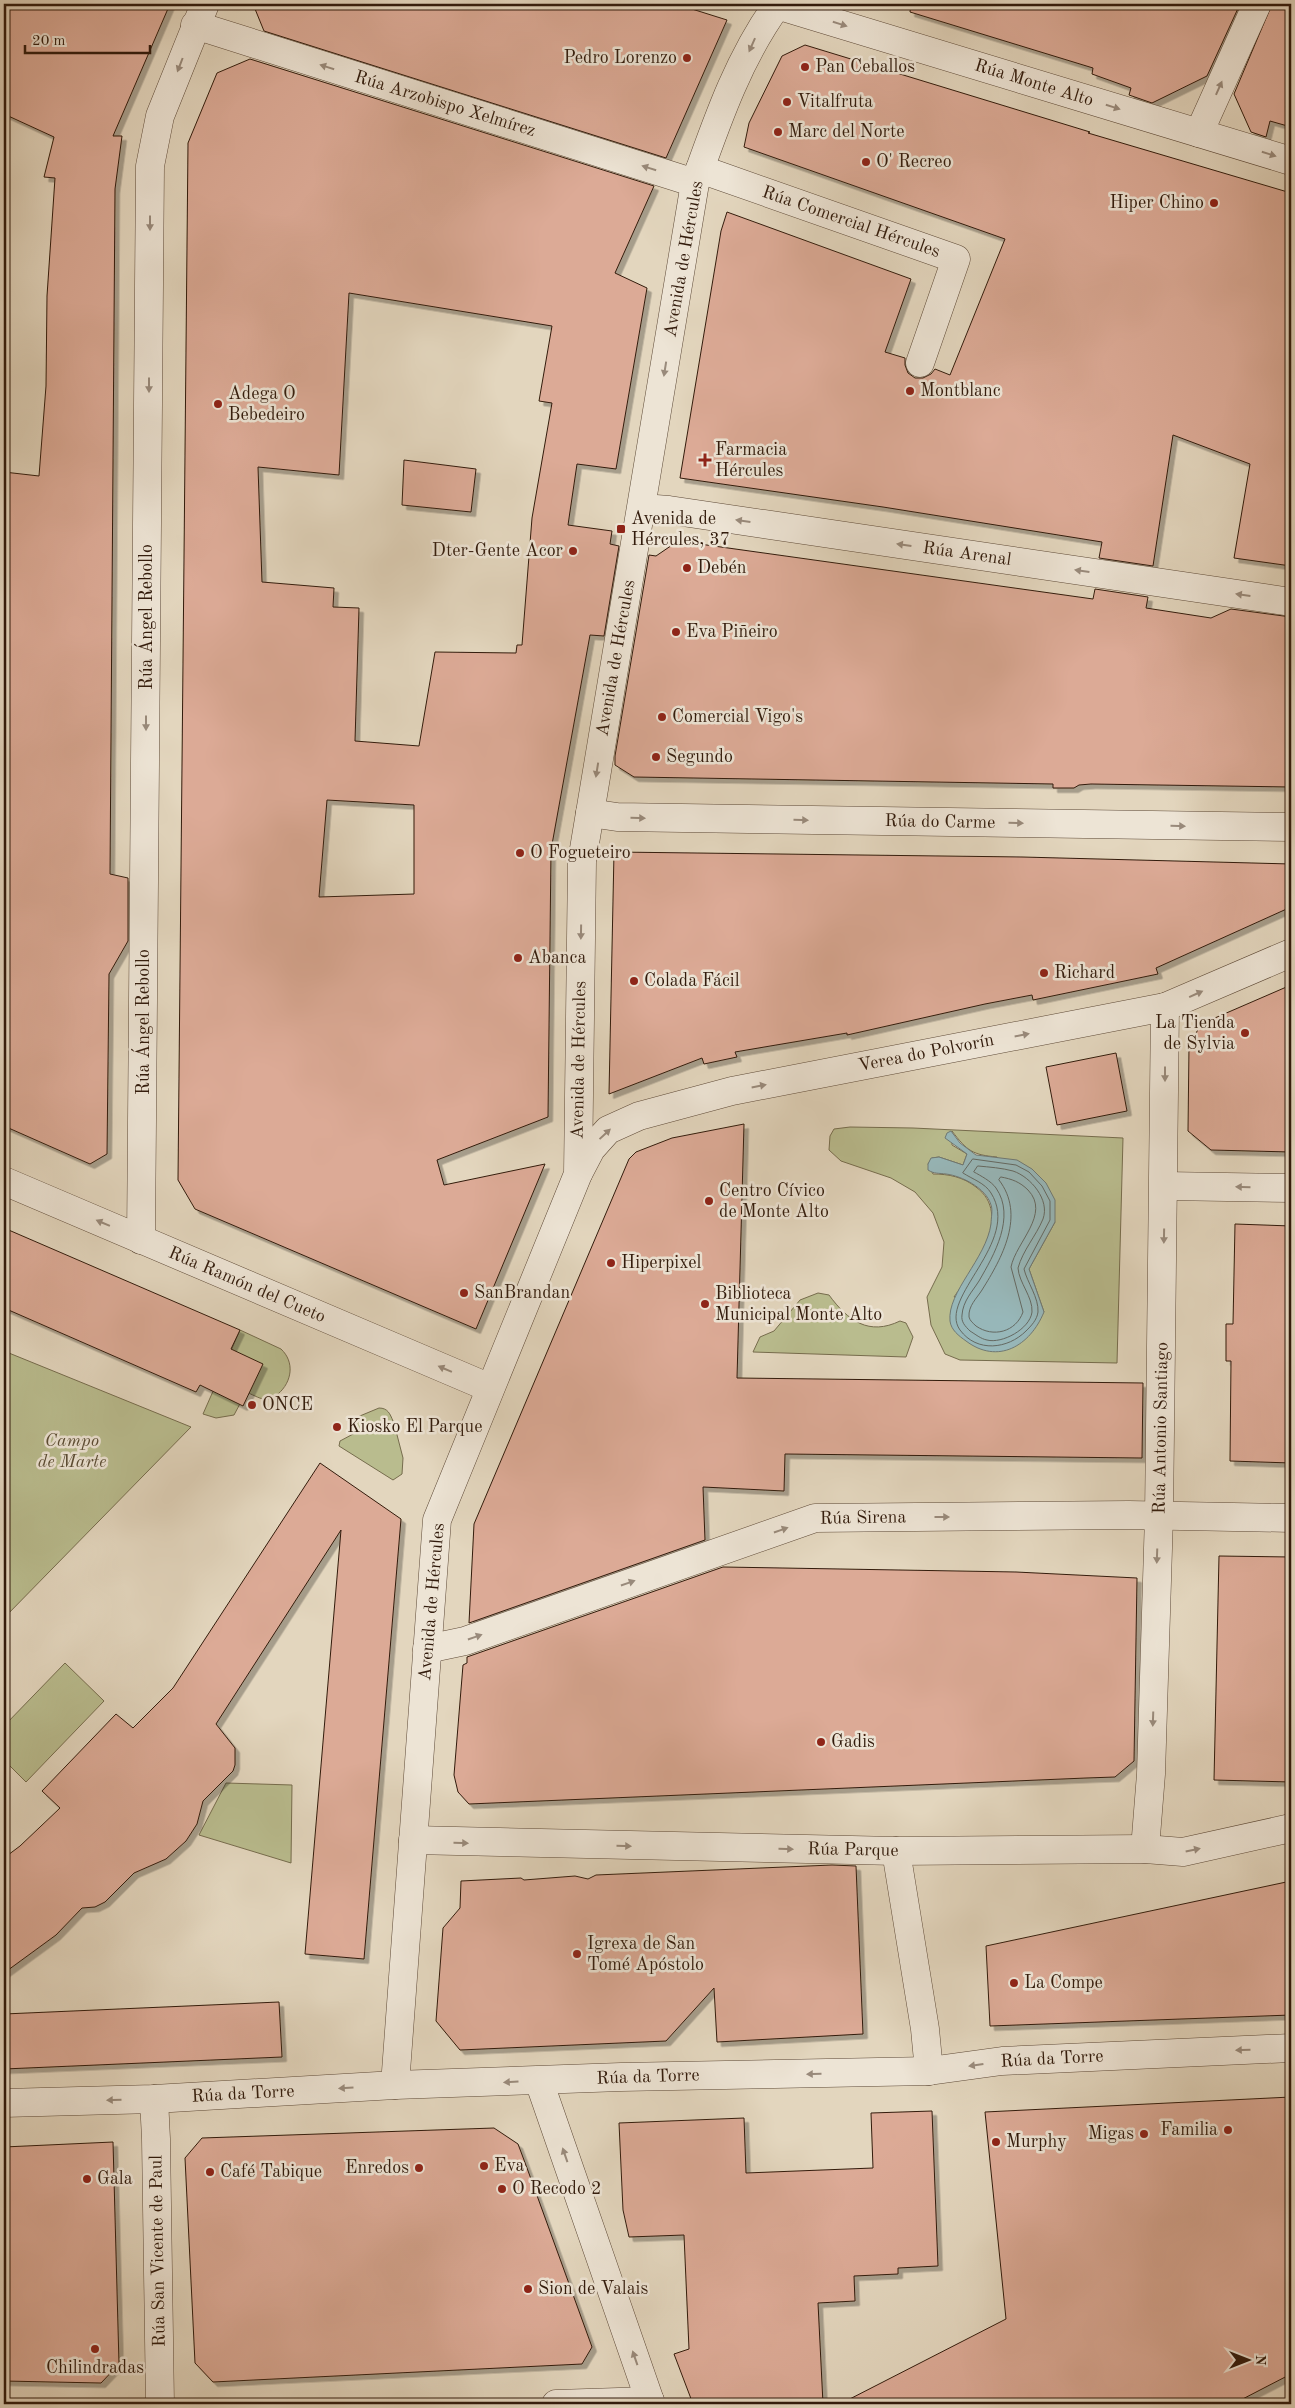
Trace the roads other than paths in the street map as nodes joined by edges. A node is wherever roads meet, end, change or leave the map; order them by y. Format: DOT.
graph roads {
  1 [pos="777,4"];
  2 [pos="1257,4"];
  3 [pos="200,14"];
  4 [pos="1199,133"];
  5 [pos="1291,161"];
  6 [pos="698,176"];
  7 [pos="920,363"];
  8 [pos="642,508"];
  9 [pos="1291,602"];
  10 [pos="590,814"];
  11 [pos="1291,827"];
  12 [pos="1291,953"];
  13 [pos="1166,1007"];
  14 [pos="578,1174"];
  15 [pos="4,1181"];
  16 [pos="1165,1186"];
  17 [pos="1291,1188"];
  18 [pos="141,1240"];
  19 [pos="490,1388"];
  20 [pos="1159,1516"];
  21 [pos="1291,1518"];
  22 [pos="427,1649"];
  23 [pos="1291,1828"];
  24 [pos="413,1840"];
  25 [pos="1145,1849"];
  26 [pos="896,1851"];
  27 [pos="1291,2048"];
  28 [pos="929,2071"];
  29 [pos="539,2081"];
  30 [pos="395,2085"];
  31 [pos="154,2098"];
  32 [pos="4,2103"];
  33 [pos="651,2403"];
  34 [pos="160,2404"];
  35 [pos="556,2404"];
  1 -- 4 [label="street, Rúa Monte Alto, one-way"];
  1 -- 6 [label="street, Avenida de Hércules, one-way"];
  4 -- 2 [label="street, one-way"];
  6 -- 3 [label="street, Rúa Arzobispo Xelmírez, one-way"];
  3 -- 18 [label="street, Rúa Ángel Rebollo, one-way"];
  4 -- 5 [label="street, Rúa Monte Alto, one-way"];
  6 -- 7 [label="street, Rúa Comercial Hércules"];
  6 -- 8 [label="street, Avenida de Hércules, one-way"];
  9 -- 8 [label="street, Rúa Arenal, one-way"];
  8 -- 10 [label="street, Avenida de Hércules, one-way"];
  10 -- 11 [label="street, Rúa do Carme, one-way"];
  10 -- 14 [label="street, Avenida de Hércules, one-way"];
  13 -- 12 [label="street, Verea do Polvorín, one-way"];
  14 -- 13 [label="street, Verea do Polvorín, one-way"];
  13 -- 16 [label="street, Rúa Antonio Santiago, one-way"];
  14 -- 19 [label="street, Avenida de Hércules"];
  18 -- 15 [label="street, Rúa Ramón del Cueto, one-way"];
  17 -- 16 [label="street, one-way"];
  16 -- 20 [label="street, Rúa Antonio Santiago, one-way"];
  19 -- 18 [label="street, Rúa Ramón del Cueto, one-way"];
  19 -- 22 [label="street, Avenida de Hércules"];
  20 -- 21 [label="street, Rúa Sirena"];
  22 -- 20 [label="street, Rúa Sirena, one-way"];
  20 -- 25 [label="street, Rúa Antonio Santiago, one-way"];
  22 -- 24 [label="street, Avenida de Hércules"];
  25 -- 23 [label="street, Rúa Parque, one-way"];
  24 -- 26 [label="street, Rúa Parque, one-way"];
  24 -- 30 [label="street, Avenida de Hércules"];
  25 -- 26 [label="street, Rúa Parque"];
  26 -- 28 [label="street"];
  27 -- 28 [label="street, Rúa da Torre, one-way"];
  28 -- 29 [label="street, Rúa da Torre, one-way"];
  29 -- 30 [label="street, Rúa da Torre, one-way"];
  33 -- 29 [label="street, one-way"];
  30 -- 31 [label="street, Rúa da Torre, one-way"];
  31 -- 32 [label="street, Rúa da Torre, one-way"];
  31 -- 34 [label="street, Rúa San Vicente de Paul"];
  33 -- 35 [label="street"];
}
